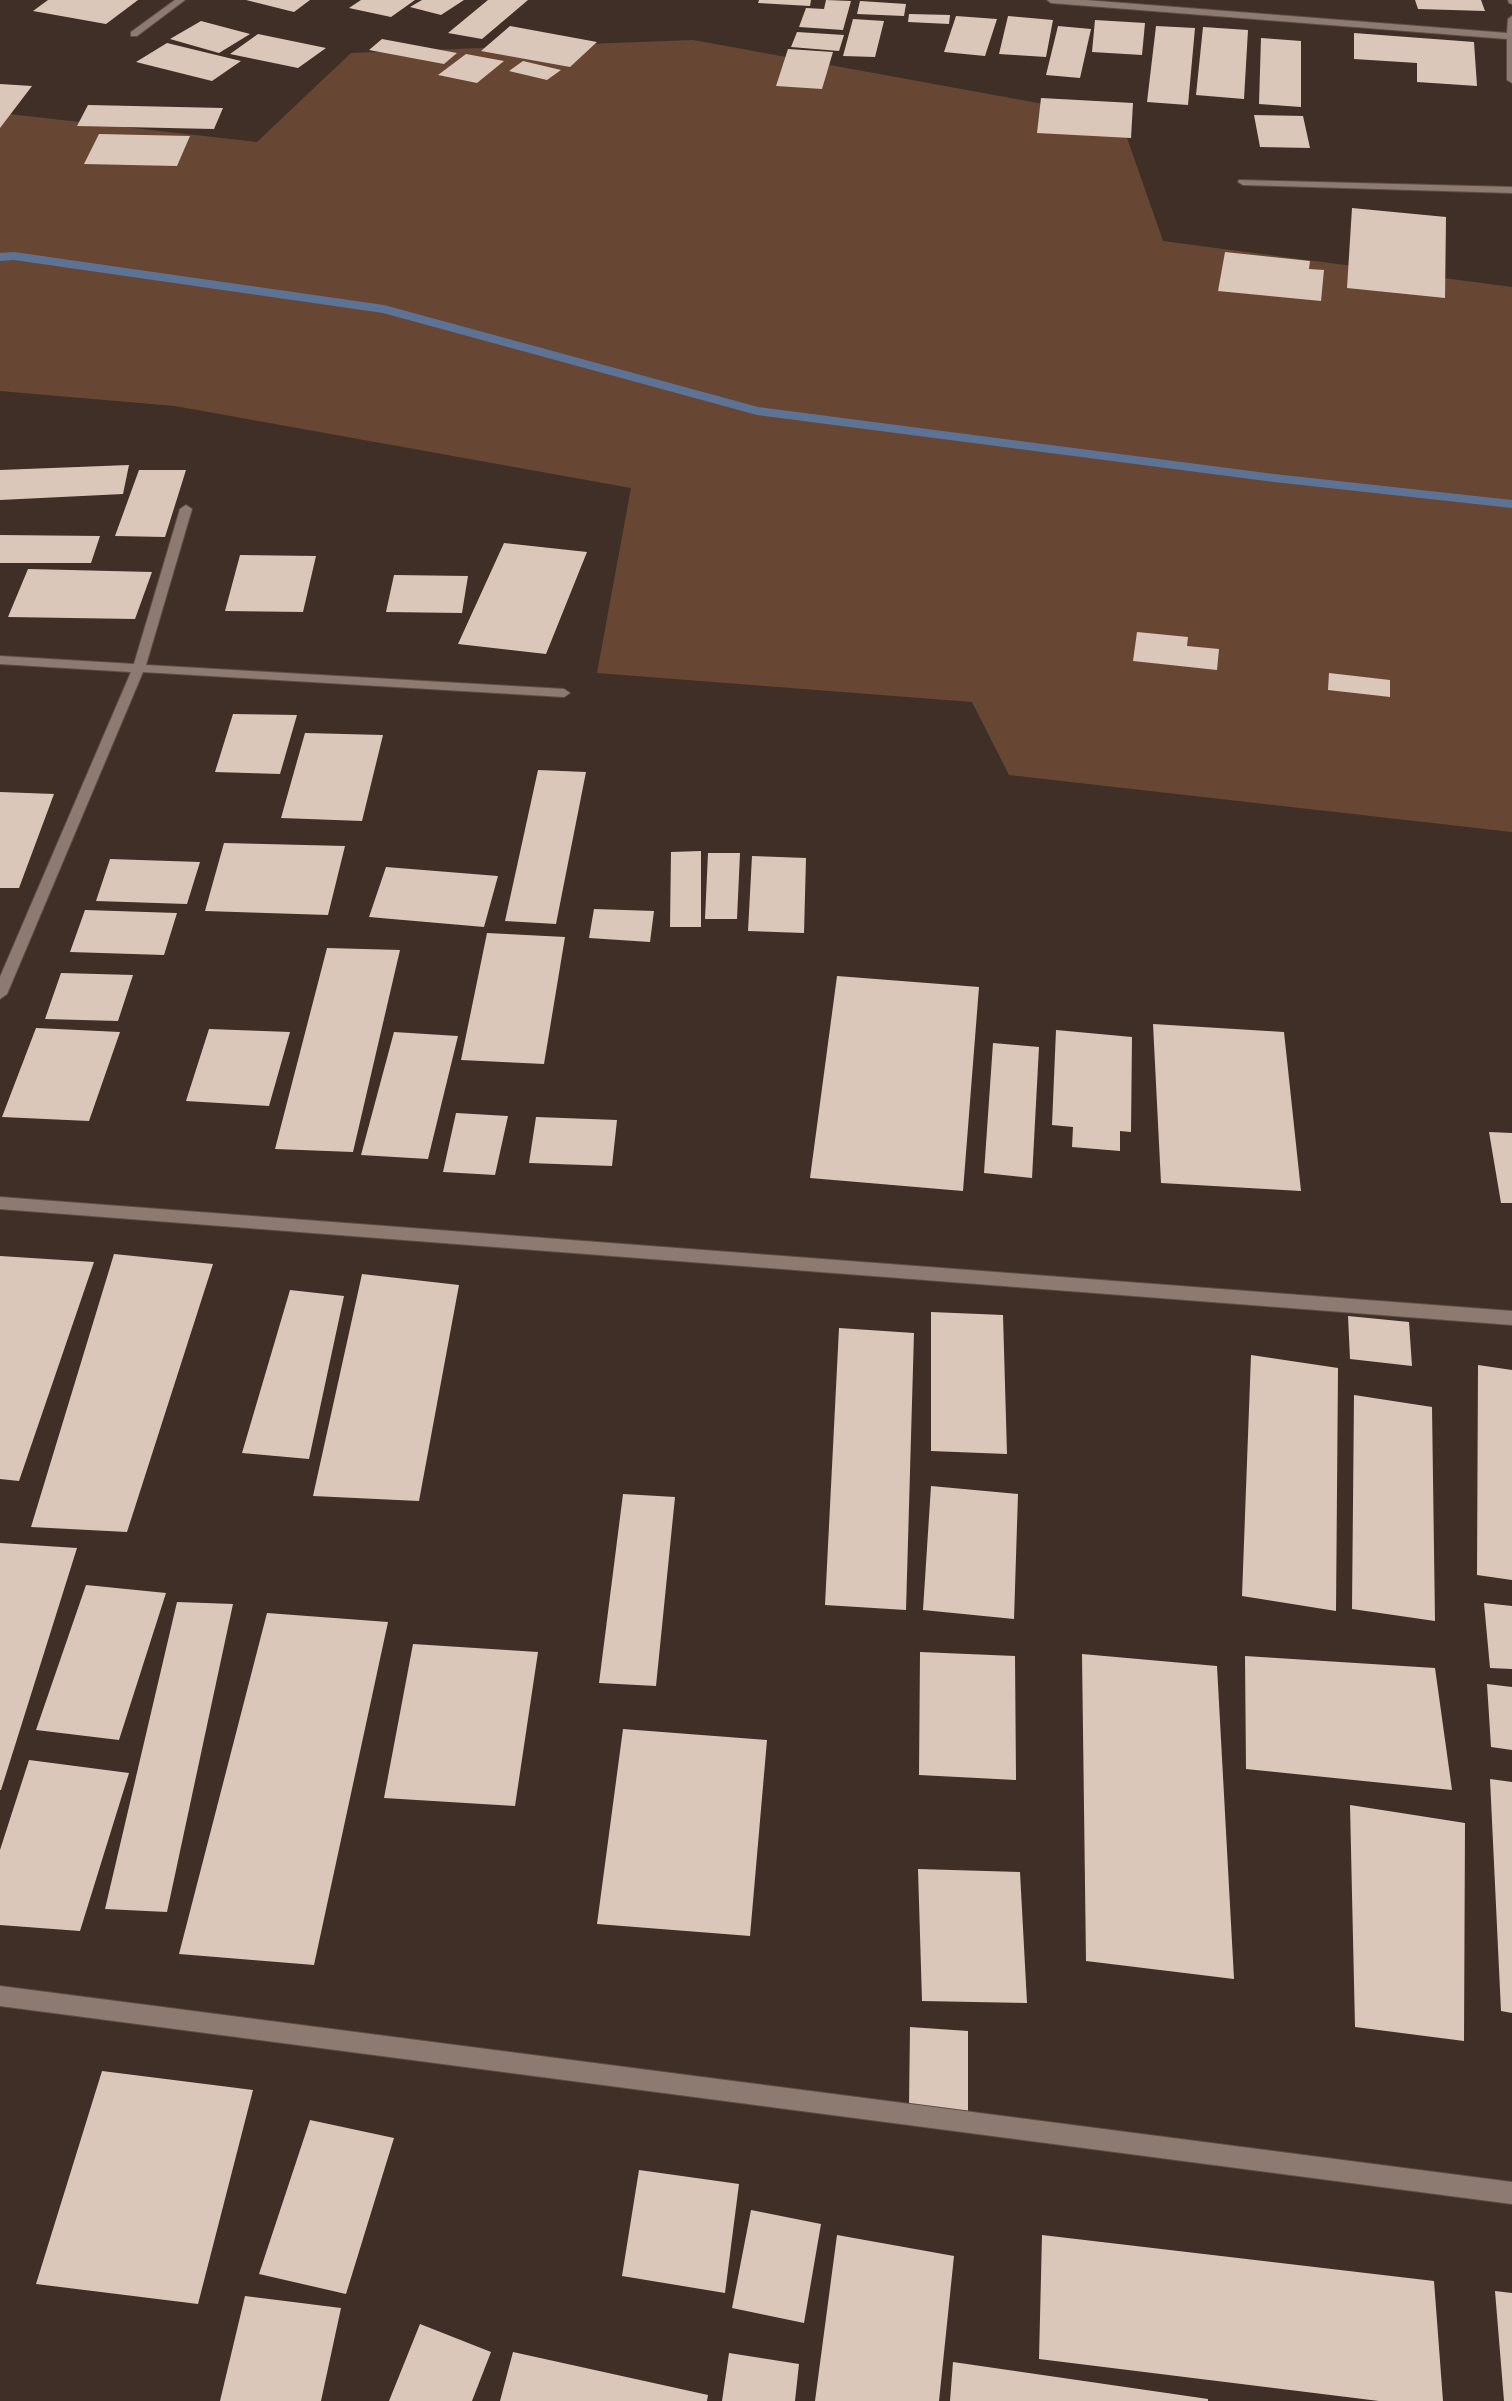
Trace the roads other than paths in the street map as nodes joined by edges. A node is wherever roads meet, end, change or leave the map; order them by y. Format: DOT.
graph roads {
  1 [pos="181,0"];
  2 [pos="1051,0"];
  3 [pos="1512,19"];
  4 [pos="134,34"];
  5 [pos="1510,36"];
  6 [pos="1512,80"];
  7 [pos="1243,182"];
  8 [pos="1512,190"];
  9 [pos="186,509"];
  10 [pos="0,660"];
  11 [pos="139,667"];
  12 [pos="564,693"];
  13 [pos="0,994"];
  14 [pos="0,1203"];
  15 [pos="1512,1318"];
  16 [pos="0,1996"];
  17 [pos="1512,2193"];
  1 -- 4 [label="street"];
  2 -- 5 [label="street"];
  3 -- 5 [label="street"];
  5 -- 6 [label="street"];
  7 -- 8 [label="street"];
  9 -- 11 [label="street"];
  10 -- 11 [label="street"];
  11 -- 12 [label="street"];
  11 -- 13 [label="street"];
  14 -- 15 [label="street"];
  16 -- 17 [label="street"];
}
